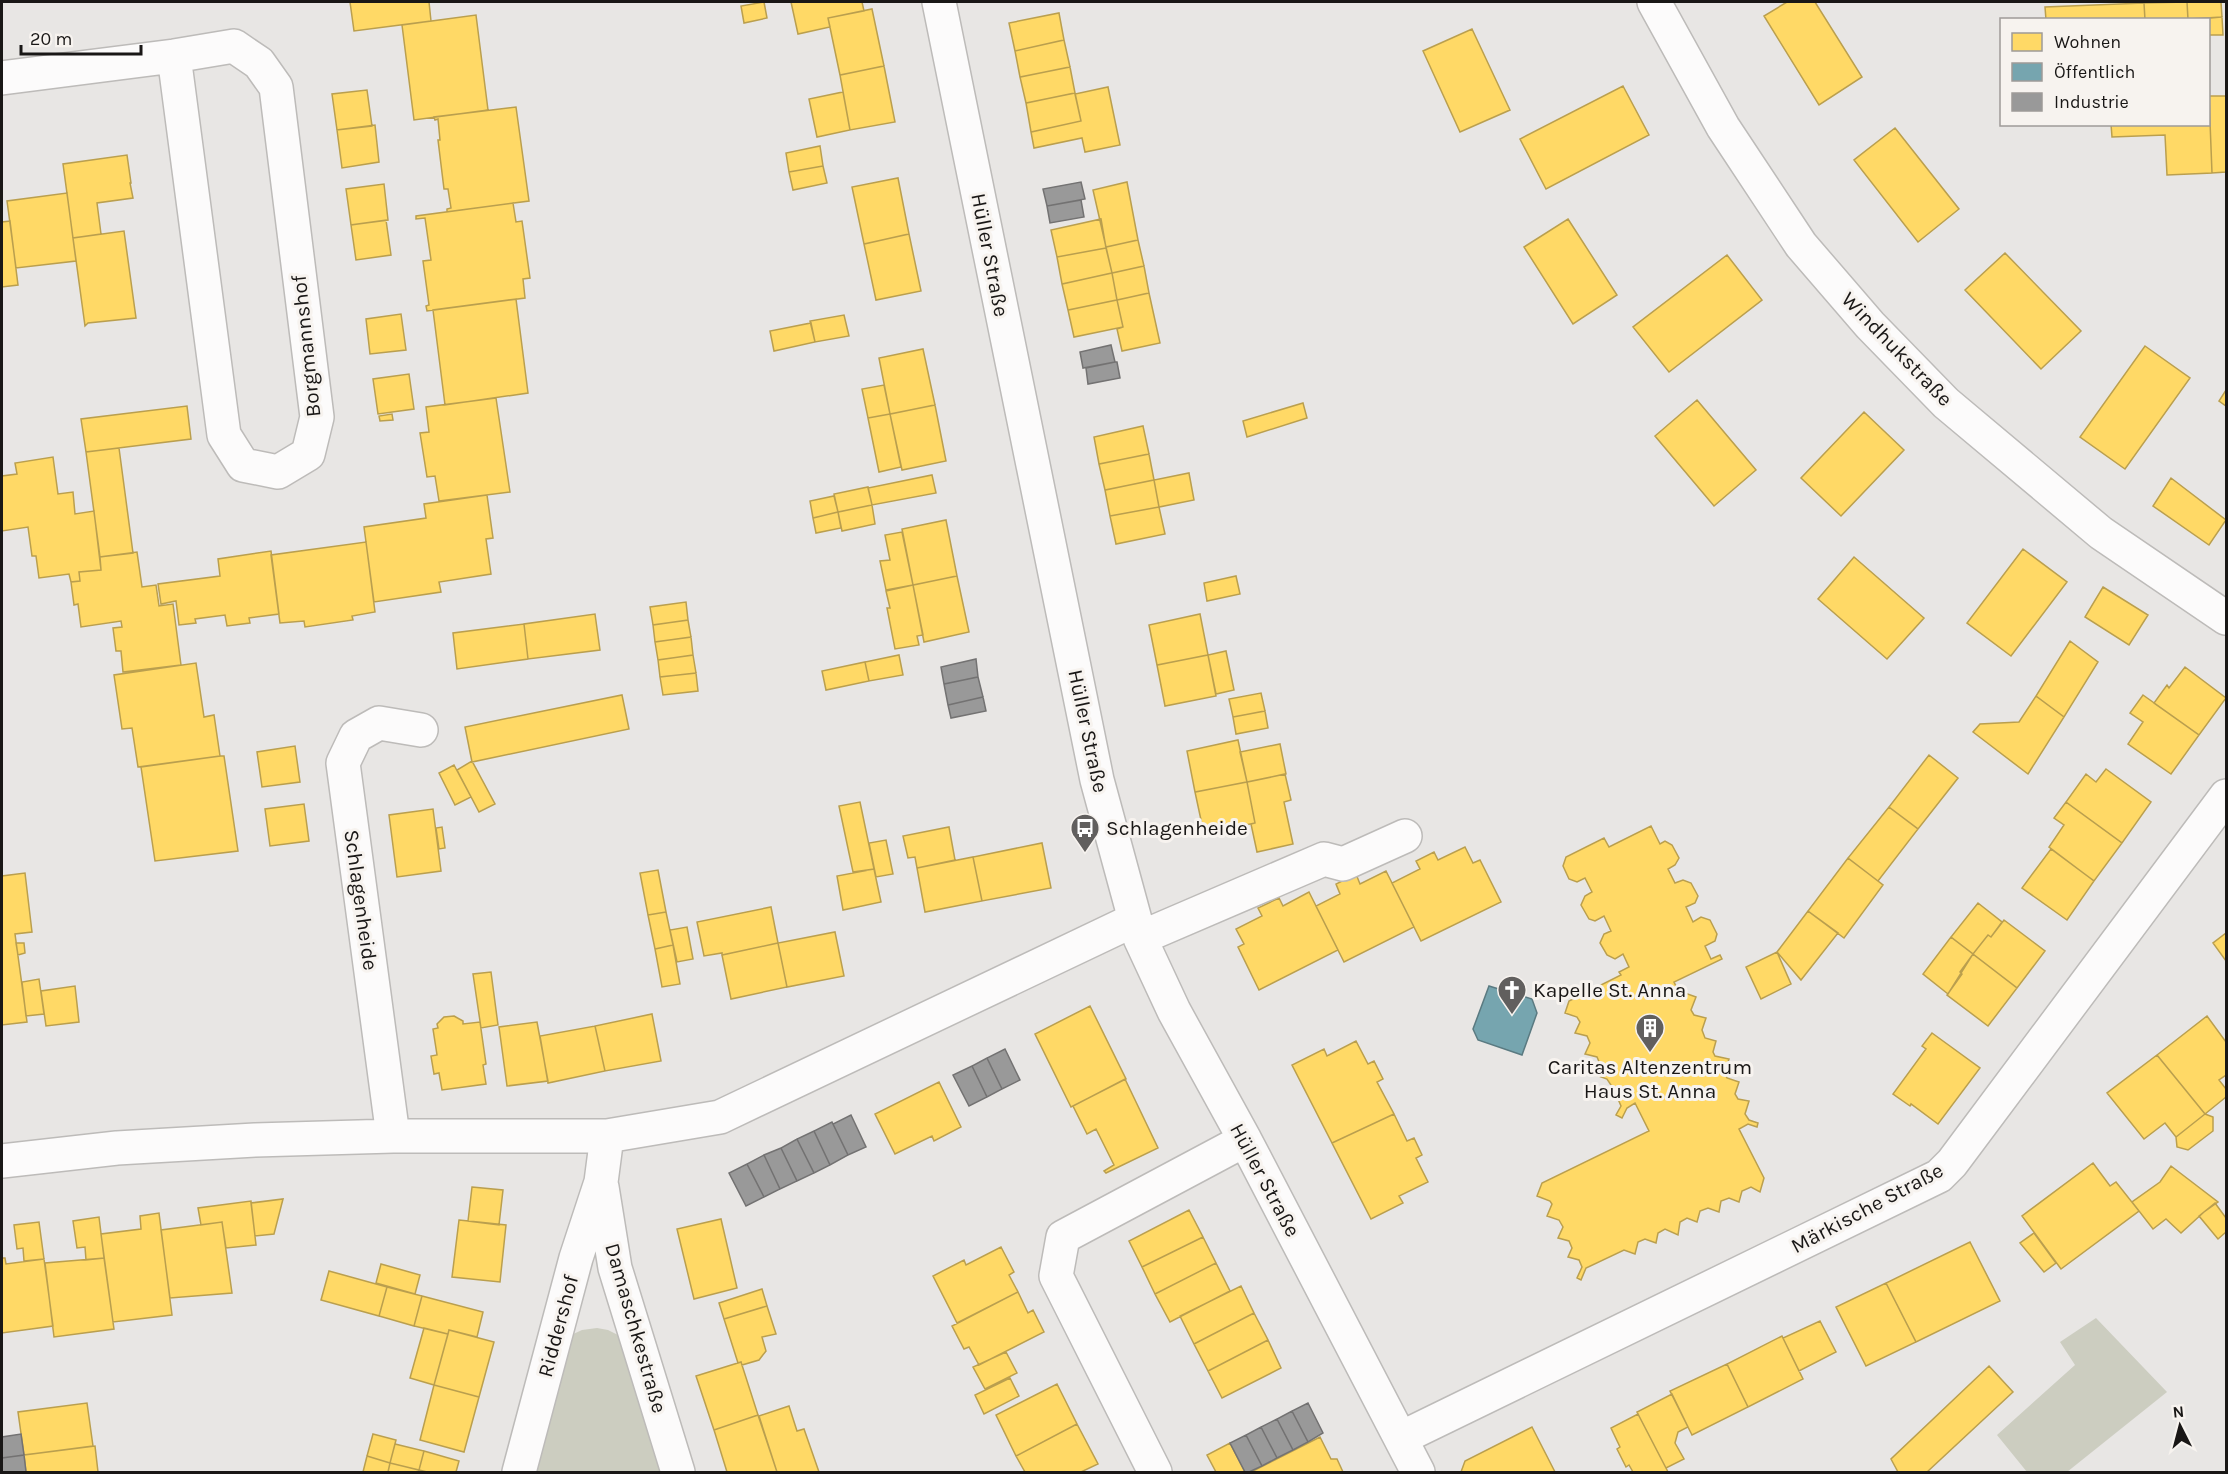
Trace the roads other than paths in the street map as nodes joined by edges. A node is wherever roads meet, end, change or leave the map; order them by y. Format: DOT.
graph roads {
  1 [pos="939,2"];
  2 [pos="1654,2"];
  3 [pos="174,56"];
  4 [pos="2,78"];
  5 [pos="2226,618"];
  6 [pos="421,730"];
  7 [pos="2226,795"];
  8 [pos="1405,836"];
  9 [pos="1137,929"];
  10 [pos="393,1136"];
  11 [pos="607,1136"];
  12 [pos="1245,1140"];
  13 [pos="2,1161"];
  14 [pos="601,1182"];
  15 [pos="1401,1438"];
  16 [pos="519,1473"];
  17 [pos="678,1473"];
  18 [pos="1155,1473"];
  19 [pos="1418,1473"];
  1 -- 9 [label="street, Hüller Straße"];
  2 -- 5 [label="street, Windhukstraße"];
  3 -- 3 [label="street, Borgmannshof"];
  3 -- 4 [label="street, Borgmannshof"];
  6 -- 10 [label="street, Schlagenheide"];
  7 -- 15 [label="street, Märkische Straße"];
  8 -- 9 [label="street"];
  9 -- 11 [label="street"];
  9 -- 12 [label="street, Hüller Straße"];
  10 -- 11 [label="street"];
  10 -- 13 [label="street"];
  11 -- 14 [label="street"];
  12 -- 15 [label="street, Hüller Straße"];
  12 -- 18 [label="street"];
  14 -- 16 [label="street, Riddershof"];
  14 -- 17 [label="street, Damaschkestraße"];
  15 -- 19 [label="street, Hüller Straße"];
}
